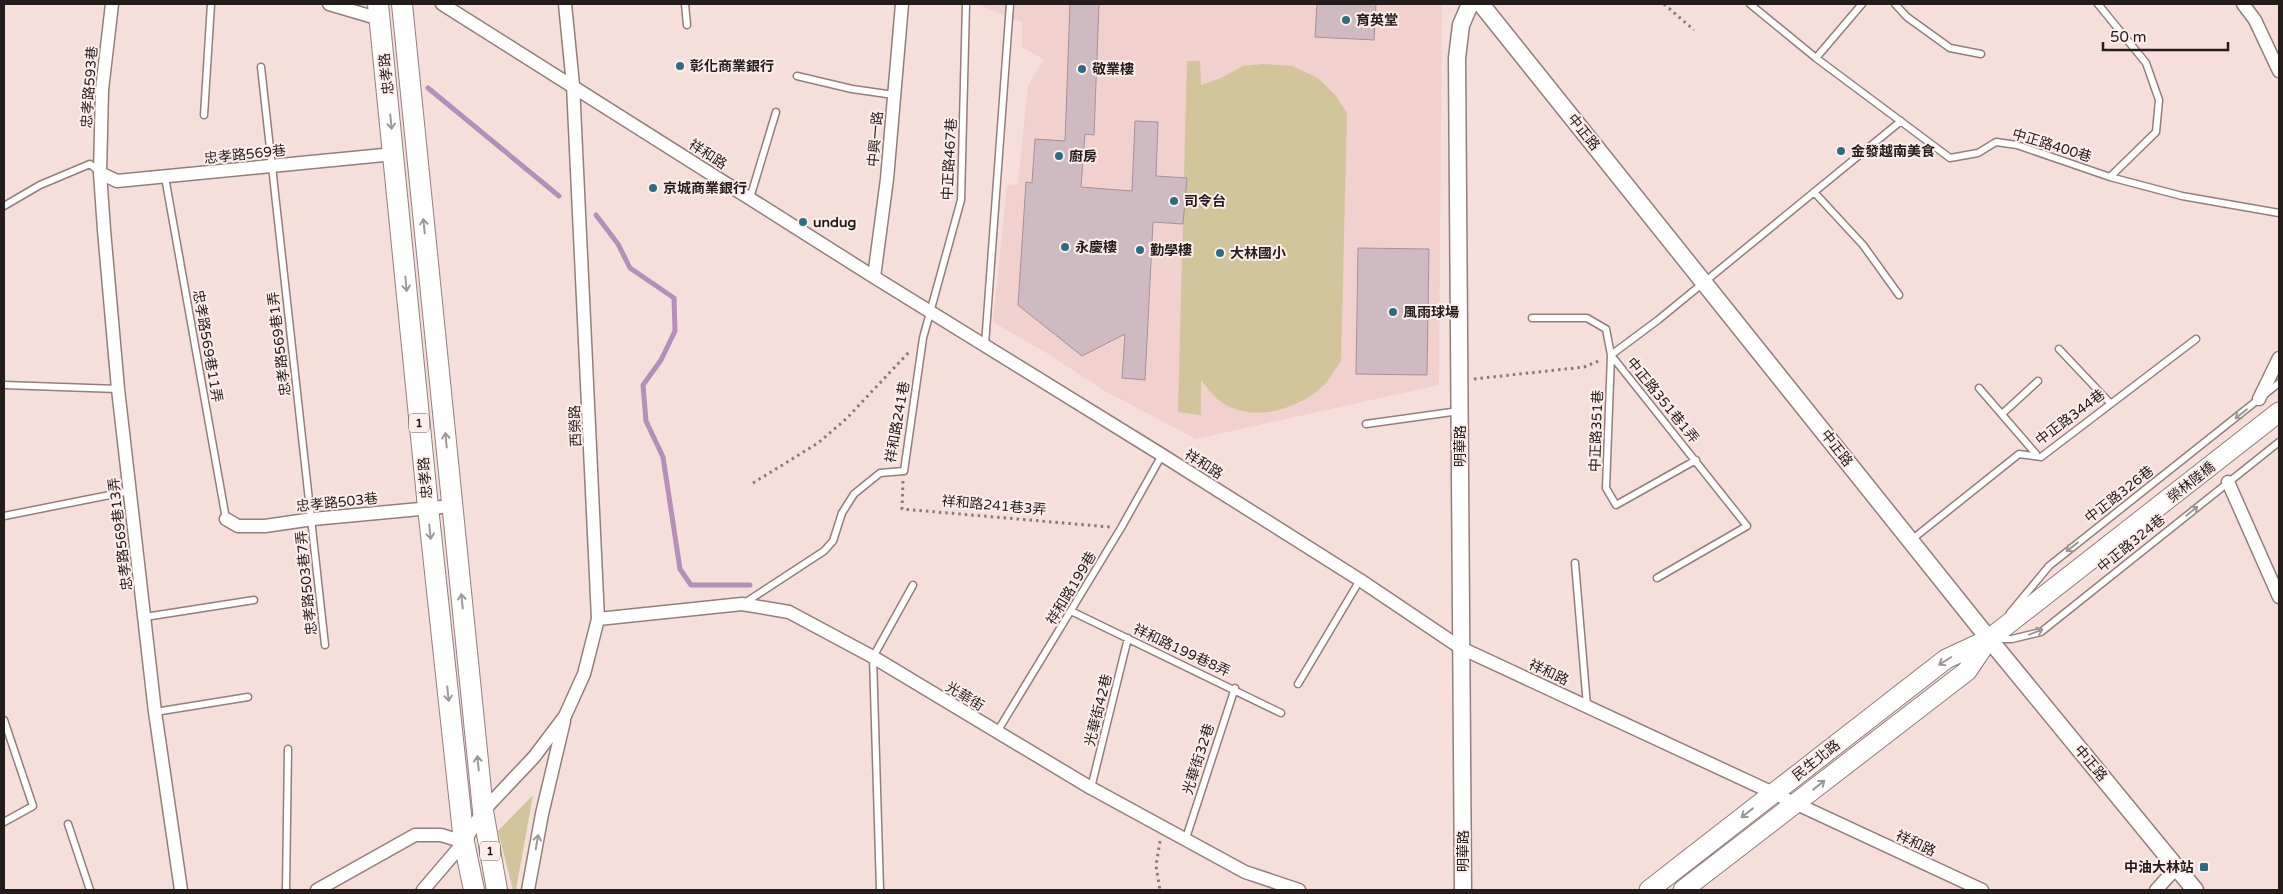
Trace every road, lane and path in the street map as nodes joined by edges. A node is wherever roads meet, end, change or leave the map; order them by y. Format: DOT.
graph roads {
  1 [pos="112,4"];
  2 [pos="211,4"];
  3 [pos="329,4"];
  4 [pos="402,4"];
  5 [pos="442,4"];
  6 [pos="565,4"];
  7 [pos="685,4"];
  8 [pos="902,4"];
  9 [pos="966,4"];
  10 [pos="1010,4"];
  11 [pos="1470,4"];
  12 [pos="1481,4"];
  13 [pos="1664,4"];
  14 [pos="1750,4"];
  15 [pos="1862,4"];
  16 [pos="1895,4"];
  17 [pos="2098,4"];
  18 [pos="2243,4"];
  19 [pos="382,9"];
  20 [pos="687,25"];
  21 [pos="1694,30"];
  22 [pos="1981,54"];
  23 [pos="1816,58"];
  24 [pos="261,67"];
  25 [pos="2279,71"];
  26 [pos="797,76"];
  27 [pos="573,85"];
  28 [pos="894,95"];
  29 [pos="776,112"];
  30 [pos="204,115"];
  31 [pos="1901,122"];
  32 [pos="394,154"];
  33 [pos="271,167"];
  34 [pos="100,172"];
  35 [pos="165,177"];
  36 [pos="2110,177"];
  37 [pos="1814,192"];
  38 [pos="750,198"];
  39 [pos="4,206"];
  40 [pos="2279,213"];
  41 [pos="874,277"];
  42 [pos="1704,281"];
  43 [pos="1899,295"];
  44 [pos="929,311"];
  45 [pos="1532,318"];
  46 [pos="923,338"];
  47 [pos="2196,339"];
  48 [pos="984,346"];
  49 [pos="2059,349"];
  50 [pos="1611,355"];
  51 [pos="2279,358"];
  52 [pos="1460,380"];
  53 [pos="2038,381"];
  54 [pos="2279,384"];
  55 [pos="4,385"];
  56 [pos="1979,388"];
  57 [pos="118,389"];
  58 [pos="2260,399"];
  59 [pos="2110,404"];
  60 [pos="1460,411"];
  61 [pos="2279,412"];
  62 [pos="2002,414"];
  63 [pos="1366,424"];
  64 [pos="2279,442"];
  65 [pos="2036,454"];
  66 [pos="1162,455"];
  67 [pos="1696,460"];
  68 [pos="904,471"];
  69 [pos="2228,482"];
  70 [pos="753,483"];
  71 [pos="130,491"];
  72 [pos="1616,505"];
  73 [pos="452,506"];
  74 [pos="428,507"];
  75 [pos="4,516"];
  76 [pos="226,519"];
  77 [pos="313,519"];
  78 [pos="1122,528"];
  79 [pos="1910,540"];
  80 [pos="2102,552"];
  81 [pos="1575,563"];
  82 [pos="1657,578"];
  83 [pos="1360,580"];
  84 [pos="913,586"];
  85 [pos="2279,597"];
  86 [pos="254,600"];
  87 [pos="742,604"];
  88 [pos="1071,611"];
  89 [pos="145,617"];
  90 [pos="598,619"];
  91 [pos="1128,638"];
  92 [pos="1989,639"];
  93 [pos="325,645"];
  94 [pos="1461,648"];
  95 [pos="873,657"];
  96 [pos="1298,684"];
  97 [pos="1235,688"];
  98 [pos="248,697"];
  99 [pos="1587,706"];
  100 [pos="155,712"];
  101 [pos="1281,713"];
  102 [pos="565,716"];
  103 [pos="4,720"];
  104 [pos="997,732"];
  105 [pos="288,748"];
  106 [pos="1092,788"];
  107 [pos="1774,792"];
  108 [pos="1796,803"];
  109 [pos="483,811"];
  110 [pos="4,822"];
  111 [pos="68,824"];
  112 [pos="1162,825"];
  113 [pos="1186,838"];
  114 [pos="464,842"];
  115 [pos="2178,867"];
  116 [pos="90,890"];
  117 [pos="181,890"];
  118 [pos="286,890"];
  119 [pos="317,890"];
  120 [pos="424,890"];
  121 [pos="474,890"];
  122 [pos="497,890"];
  123 [pos="528,890"];
  124 [pos="880,890"];
  125 [pos="1160,890"];
  126 [pos="1298,890"];
  127 [pos="1463,890"];
  128 [pos="1649,890"];
  129 [pos="1684,890"];
  130 [pos="1982,890"];
  131 [pos="2156,890"];
  132 [pos="2195,890"];
  1 -- 34 [label="street, 忠孝路593巷"];
  2 -- 30 [label="lane"];
  3 -- 19 [label="street"];
  73 -- 4 [label="main road, 忠孝路 / 1, one-way"];
  5 -- 27 [label="street, 祥和路"];
  6 -- 27 [label="street, 西榮路"];
  7 -- 20 [label="lane"];
  8 -- 28 [label="street, 中興一路"];
  9 -- 44 [label="lane, 中正路467巷"];
  10 -- 48 [label="lane"];
  11 -- 52 [label="street, 明華路"];
  12 -- 42 [label="street, 中正路"];
  13 -- 21 [label="path"];
  14 -- 23 [label="lane, 中正路400巷"];
  15 -- 23 [label="lane"];
  16 -- 22 [label="lane"];
  17 -- 36 [label="lane"];
  18 -- 25 [label="street"];
  19 -- 32 [label="main road, 忠孝路 / 1, one-way"];
  23 -- 31 [label="lane, 中正路400巷"];
  24 -- 33 [label="lane, 忠孝路569巷1弄"];
  26 -- 28 [label="lane"];
  27 -- 38 [label="street, 祥和路"];
  27 -- 90 [label="street, 西榮路"];
  28 -- 41 [label="street, 中興一路"];
  29 -- 38 [label="lane"];
  31 -- 36 [label="lane, 中正路400巷"];
  31 -- 37 [label="lane"];
  32 -- 33 [label="street, 忠孝路569巷"];
  32 -- 74 [label="main road, 忠孝路 / 1, one-way"];
  33 -- 35 [label="street, 忠孝路569巷"];
  33 -- 77 [label="lane, 忠孝路569巷1弄"];
  34 -- 35 [label="street, 忠孝路569巷"];
  34 -- 39 [label="lane"];
  34 -- 57 [label="street, 忠孝路569巷13弄"];
  35 -- 76 [label="lane, 忠孝路569巷11弄"];
  36 -- 40 [label="lane, 中正路400巷"];
  37 -- 42 [label="lane"];
  37 -- 43 [label="lane"];
  38 -- 41 [label="street, 祥和路"];
  41 -- 44 [label="street, 祥和路"];
  42 -- 50 [label="lane"];
  42 -- 79 [label="street, 中正路"];
  44 -- 46 [label="lane, 祥和路241巷"];
  44 -- 48 [label="street, 祥和路"];
  45 -- 50 [label="lane, 中正路351巷"];
  46 -- 68 [label="lane, 祥和路241巷"];
  46 -- 70 [label="path"];
  47 -- 59 [label="lane, 中正路344巷"];
  48 -- 66 [label="street, 祥和路"];
  49 -- 59 [label="lane"];
  50 -- 52 [label="path"];
  50 -- 67 [label="lane, 中正路351巷1弄"];
  50 -- 72 [label="lane, 中正路351巷"];
  51 -- 58 [label="street"];
  52 -- 60 [label="street, 明華路"];
  53 -- 62 [label="lane"];
  54 -- 58 [label="lane, 中正路326巷"];
  55 -- 57 [label="lane"];
  56 -- 62 [label="lane"];
  57 -- 71 [label="street, 忠孝路569巷13弄"];
  58 -- 92 [label="lane, 中正路326巷, one-way"];
  59 -- 65 [label="lane, 中正路344巷"];
  60 -- 63 [label="lane"];
  60 -- 94 [label="street, 明華路"];
  61 -- 80 [label="main road, 榮林陸橋"];
  62 -- 65 [label="lane"];
  64 -- 69 [label="lane, 中正路324巷"];
  65 -- 79 [label="lane, 中正路344巷"];
  66 -- 78 [label="lane, 祥和路199巷"];
  66 -- 83 [label="street, 祥和路"];
  67 -- 72 [label="lane, 中正路351巷1弄"];
  67 -- 82 [label="lane, 中正路351巷1弄"];
  68 -- 78 [label="path, 祥和路241巷3弄"];
  68 -- 87 [label="lane, 祥和路241巷"];
  69 -- 85 [label="street"];
  92 -- 69 [label="lane, 中正路324巷, one-way"];
  71 -- 75 [label="lane"];
  71 -- 89 [label="street, 忠孝路569巷13弄"];
  73 -- 74 [label="street, 忠孝路503巷"];
  109 -- 73 [label="main road, 忠孝路 / 1, one-way"];
  74 -- 77 [label="street, 忠孝路503巷"];
  74 -- 114 [label="main road, 忠孝路 / 1, one-way"];
  76 -- 77 [label="street, 忠孝路503巷"];
  77 -- 93 [label="lane, 忠孝路503巷7弄"];
  78 -- 88 [label="lane, 祥和路199巷"];
  79 -- 92 [label="street, 中正路"];
  80 -- 92 [label="main road, 民生北路"];
  81 -- 99 [label="lane"];
  83 -- 94 [label="street, 祥和路"];
  83 -- 96 [label="lane"];
  84 -- 95 [label="lane"];
  86 -- 89 [label="lane"];
  87 -- 90 [label="street, 光華街"];
  87 -- 95 [label="street, 光華街"];
  88 -- 91 [label="lane, 祥和路199巷8弄"];
  88 -- 104 [label="lane, 祥和路199巷"];
  89 -- 100 [label="street, 忠孝路569巷13弄"];
  90 -- 102 [label="street, 西榮路"];
  91 -- 97 [label="lane, 祥和路199巷8弄"];
  91 -- 106 [label="lane, 光華街42巷"];
  92 -- 107 [label="main road, 民生北路, one-way"];
  108 -- 92 [label="main road, 民生北路, one-way"];
  92 -- 115 [label="street, 中正路"];
  94 -- 99 [label="street, 祥和路"];
  94 -- 127 [label="street, 明華路"];
  95 -- 104 [label="street, 光華街"];
  95 -- 124 [label="lane"];
  97 -- 101 [label="lane, 祥和路199巷8弄"];
  97 -- 113 [label="lane, 光華街32巷"];
  98 -- 100 [label="lane"];
  99 -- 107 [label="street, 祥和路"];
  100 -- 117 [label="street, 忠孝路569巷13弄"];
  102 -- 109 [label="street, 西榮路"];
  123 -- 102 [label="street, one-way"];
  103 -- 110 [label="lane"];
  104 -- 106 [label="street, 光華街"];
  105 -- 118 [label="lane"];
  106 -- 112 [label="street, 光華街"];
  107 -- 108 [label="street, 祥和路"];
  107 -- 128 [label="main road, 民生北路, one-way"];
  108 -- 129 [label="main road, 民生北路"];
  108 -- 130 [label="street, 祥和路"];
  109 -- 114 [label="street, 西榮路"];
  109 -- 122 [label="main road, 忠孝路 / 1"];
  111 -- 116 [label="lane"];
  112 -- 113 [label="street, 光華街"];
  112 -- 125 [label="path"];
  113 -- 126 [label="street, 光華街"];
  114 -- 119 [label="street"];
  114 -- 120 [label="street, 西榮路"];
  114 -- 121 [label="main road, 忠孝路 / 1"];
  115 -- 131 [label="street"];
  115 -- 132 [label="street, 中正路"];
}
